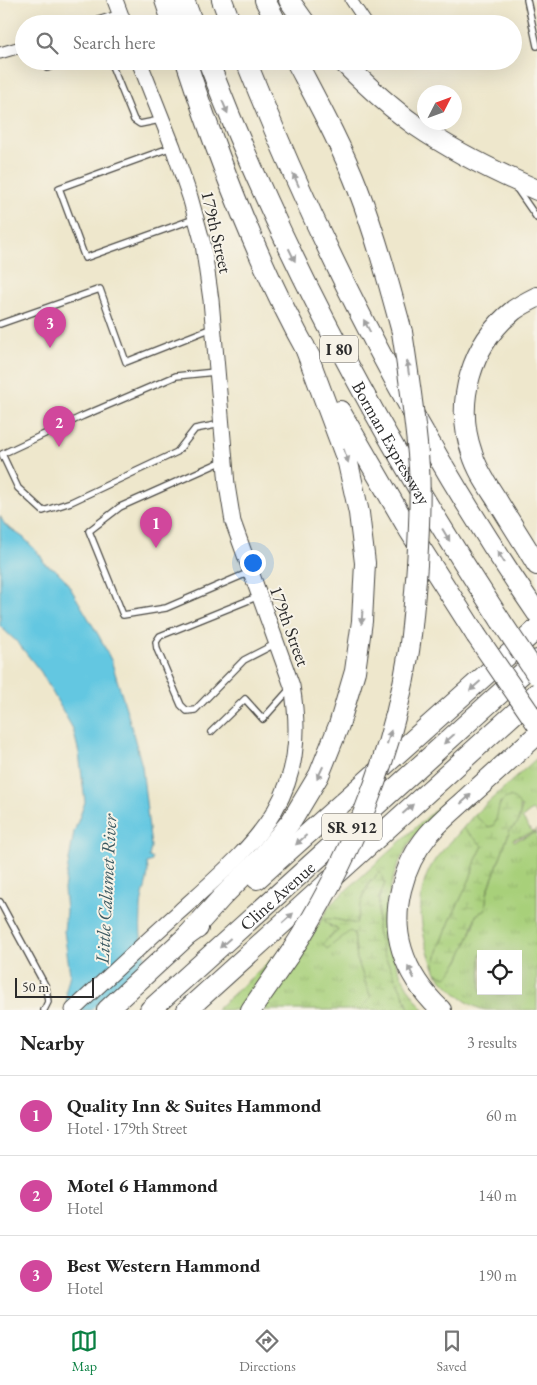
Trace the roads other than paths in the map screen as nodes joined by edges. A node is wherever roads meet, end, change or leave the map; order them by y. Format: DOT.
graph roads {
  1 [pos="115,0"];
  2 [pos="166,0"];
  3 [pos="184,0"];
  4 [pos="222,0"];
  5 [pos="265,0"];
  6 [pos="289,0"];
  7 [pos="351,0"];
  8 [pos="527,0"];
  9 [pos="120,15"];
  10 [pos="170,15"];
  11 [pos="190,15"];
  12 [pos="228,15"];
  13 [pos="273,15"];
  14 [pos="300,15"];
  15 [pos="361,15"];
  16 [pos="537,46"];
  17 [pos="15,49"];
  18 [pos="0,53"];
  19 [pos="114,70"];
  20 [pos="143,70"];
  21 [pos="189,70"];
  22 [pos="212,70"];
  23 [pos="250,70"];
  24 [pos="301,70"];
  25 [pos="351,70"];
  26 [pos="162,119"];
  27 [pos="173,147"];
  28 [pos="500,174"];
  29 [pos="537,190"];
  30 [pos="537,218"];
  31 [pos="196,219"];
  32 [pos="537,297"];
  33 [pos="0,324"];
  34 [pos="214,327"];
  35 [pos="304,345"];
  36 [pos="217,371"];
  37 [pos="222,424"];
  38 [pos="225,460"];
  39 [pos="537,565"];
  40 [pos="250,572"];
  41 [pos="259,596"];
  42 [pos="532,606"];
  43 [pos="537,629"];
  44 [pos="277,643"];
  45 [pos="537,660"];
  46 [pos="537,676"];
  47 [pos="292,686"];
  48 [pos="537,693"];
  49 [pos="537,724"];
  50 [pos="211,732"];
  51 [pos="537,735"];
  52 [pos="0,902"];
  53 [pos="188,935"];
  54 [pos="44,1010"];
  55 [pos="73,1010"];
  56 [pos="107,1010"];
  57 [pos="150,1010"];
  58 [pos="187,1010"];
  59 [pos="251,1010"];
  60 [pos="441,1010"];
  1 -- 9 [label="street"];
  2 -- 10 [label="highway"];
  3 -- 11 [label="highway"];
  4 -- 12 [label="highway"];
  5 -- 13 [label="highway"];
  6 -- 14 [label="highway"];
  7 -- 15 [label="street"];
  8 -- 16 [label="lane"];
  17 -- 18 [label="street"];
  19 -- 26 [label="lane"];
  20 -- 26 [label="street, 179th Street"];
  21 -- 35 [label="highway"];
  22 -- 46 [label="highway, Borman Expressway / I 80, one-way, bridge"];
  42 -- 23 [label="highway, Borman Expressway / I 80, one-way"];
  59 -- 24 [label="highway, one-way, bridge"];
  25 -- 28 [label="highway"];
  26 -- 27 [label="street, 179th Street"];
  27 -- 31 [label="street, 179th Street"];
  27 -- 31 [label="lane"];
  28 -- 29 [label="highway"];
  28 -- 30 [label="lane"];
  31 -- 34 [label="street, 179th Street"];
  32 -- 39 [label="highway"];
  33 -- 34 [label="lane"];
  34 -- 36 [label="street, 179th Street"];
  35 -- 49 [label="highway, bridge"];
  35 -- 53 [label="highway, one-way"];
  36 -- 37 [label="street, 179th Street"];
  36 -- 37 [label="lane"];
  37 -- 38 [label="street, 179th Street"];
  38 -- 40 [label="street, 179th Street"];
  38 -- 40 [label="lane"];
  40 -- 41 [label="street, 179th Street"];
  41 -- 44 [label="street, 179th Street"];
  41 -- 44 [label="lane"];
  43 -- 53 [label="highway, one-way"];
  44 -- 47 [label="street, 179th Street"];
  45 -- 57 [label="highway, Cline Avenue / SR 912, one-way"];
  47 -- 50 [label="lane"];
  47 -- 55 [label="street, 179th Street"];
  58 -- 48 [label="highway, Cline Avenue / SR 912, one-way"];
  60 -- 51 [label="highway, one-way"];
  52 -- 54 [label="lane"];
  53 -- 56 [label="highway"];
}
